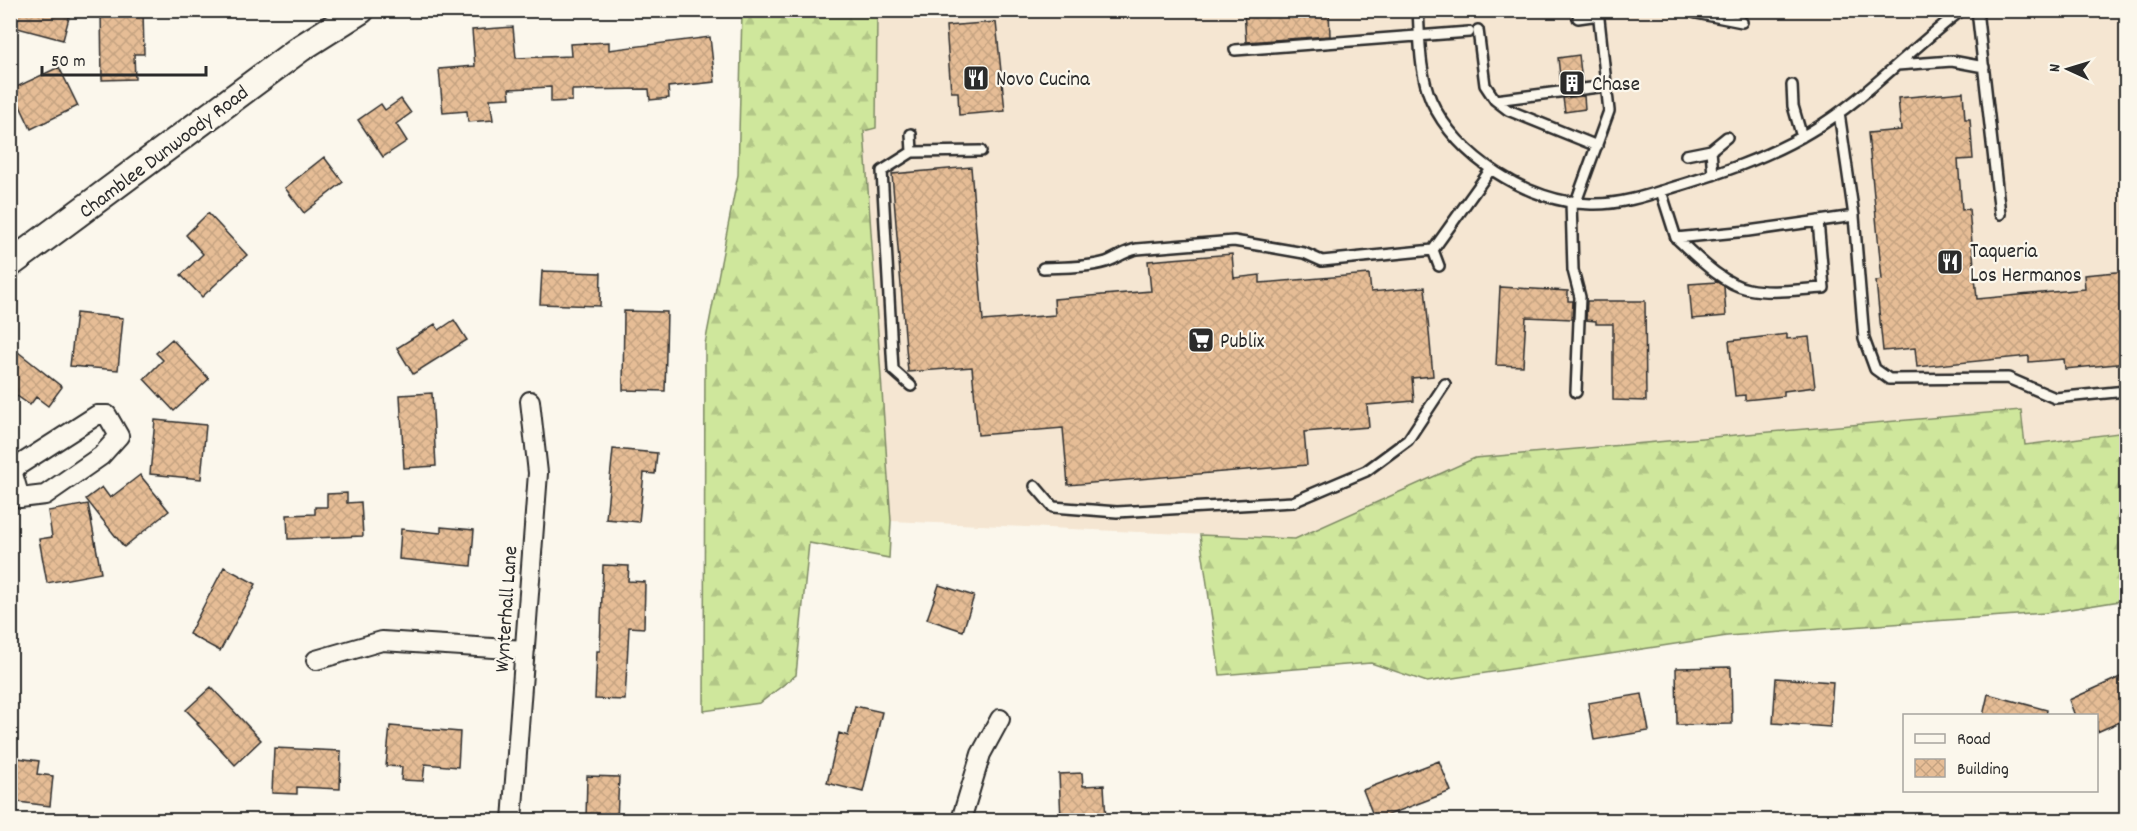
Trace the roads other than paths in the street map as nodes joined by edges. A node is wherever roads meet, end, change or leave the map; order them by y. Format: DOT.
graph roads {
  1 [pos="326,10"];
  2 [pos="361,10"];
  3 [pos="1418,10"];
  4 [pos="1696,10"];
  5 [pos="1962,10"];
  6 [pos="1977,10"];
  7 [pos="1598,13"];
  8 [pos="1578,18"];
  9 [pos="1742,22"];
  10 [pos="1420,36"];
  11 [pos="316,39"];
  12 [pos="1234,51"];
  13 [pos="1897,65"];
  14 [pos="1984,67"];
  15 [pos="1792,85"];
  16 [pos="1608,86"];
  17 [pos="1495,100"];
  18 [pos="1839,113"];
  19 [pos="911,134"];
  20 [pos="1802,136"];
  21 [pos="1727,137"];
  22 [pos="1597,146"];
  23 [pos="1712,150"];
  24 [pos="981,151"];
  25 [pos="912,152"];
  26 [pos="1686,155"];
  27 [pos="1491,169"];
  28 [pos="1713,175"];
  29 [pos="1661,191"];
  30 [pos="1574,202"];
  31 [pos="2000,214"];
  32 [pos="1854,216"];
  33 [pos="1818,221"];
  34 [pos="1676,238"];
  35 [pos="1433,250"];
  36 [pos="10,264"];
  37 [pos="1439,266"];
  38 [pos="1043,268"];
  39 [pos="1445,384"];
  40 [pos="911,386"];
  41 [pos="2127,391"];
  42 [pos="1576,392"];
  43 [pos="530,401"];
  44 [pos="14,463"];
  45 [pos="1035,486"];
  46 [pos="525,650"];
  47 [pos="316,660"];
  48 [pos="1000,719"];
  49 [pos="512,820"];
  50 [pos="961,820"];
  1 -- 11 [label="street"];
  2 -- 11 [label="street, Chamblee Dunwoody Road"];
  3 -- 10 [label="lane"];
  4 -- 9 [label="lane"];
  5 -- 13 [label="lane"];
  6 -- 14 [label="lane"];
  7 -- 8 [label="lane"];
  7 -- 16 [label="lane"];
  10 -- 12 [label="lane"];
  10 -- 17 [label="lane"];
  10 -- 27 [label="lane"];
  11 -- 36 [label="street, Chamblee Dunwoody Road"];
  13 -- 14 [label="lane"];
  13 -- 18 [label="lane"];
  14 -- 31 [label="lane"];
  15 -- 20 [label="lane"];
  16 -- 17 [label="lane"];
  16 -- 22 [label="lane"];
  17 -- 22 [label="lane"];
  18 -- 20 [label="lane"];
  18 -- 32 [label="lane"];
  19 -- 25 [label="lane"];
  20 -- 28 [label="lane"];
  21 -- 23 [label="lane"];
  22 -- 30 [label="lane"];
  23 -- 26 [label="lane"];
  23 -- 28 [label="lane"];
  24 -- 25 [label="lane"];
  25 -- 40 [label="lane"];
  27 -- 30 [label="lane"];
  27 -- 35 [label="lane"];
  28 -- 29 [label="lane"];
  29 -- 30 [label="lane"];
  29 -- 34 [label="lane"];
  30 -- 42 [label="lane"];
  32 -- 33 [label="lane"];
  32 -- 41 [label="lane"];
  33 -- 34 [label="lane"];
  33 -- 34 [label="lane"];
  35 -- 37 [label="lane"];
  35 -- 38 [label="lane"];
  39 -- 45 [label="lane"];
  43 -- 46 [label="street, Wynterhall Lane"];
  44 -- 44 [label="street"];
  46 -- 47 [label="street"];
  46 -- 49 [label="street, Wynterhall Lane"];
  48 -- 50 [label="street"];
}
